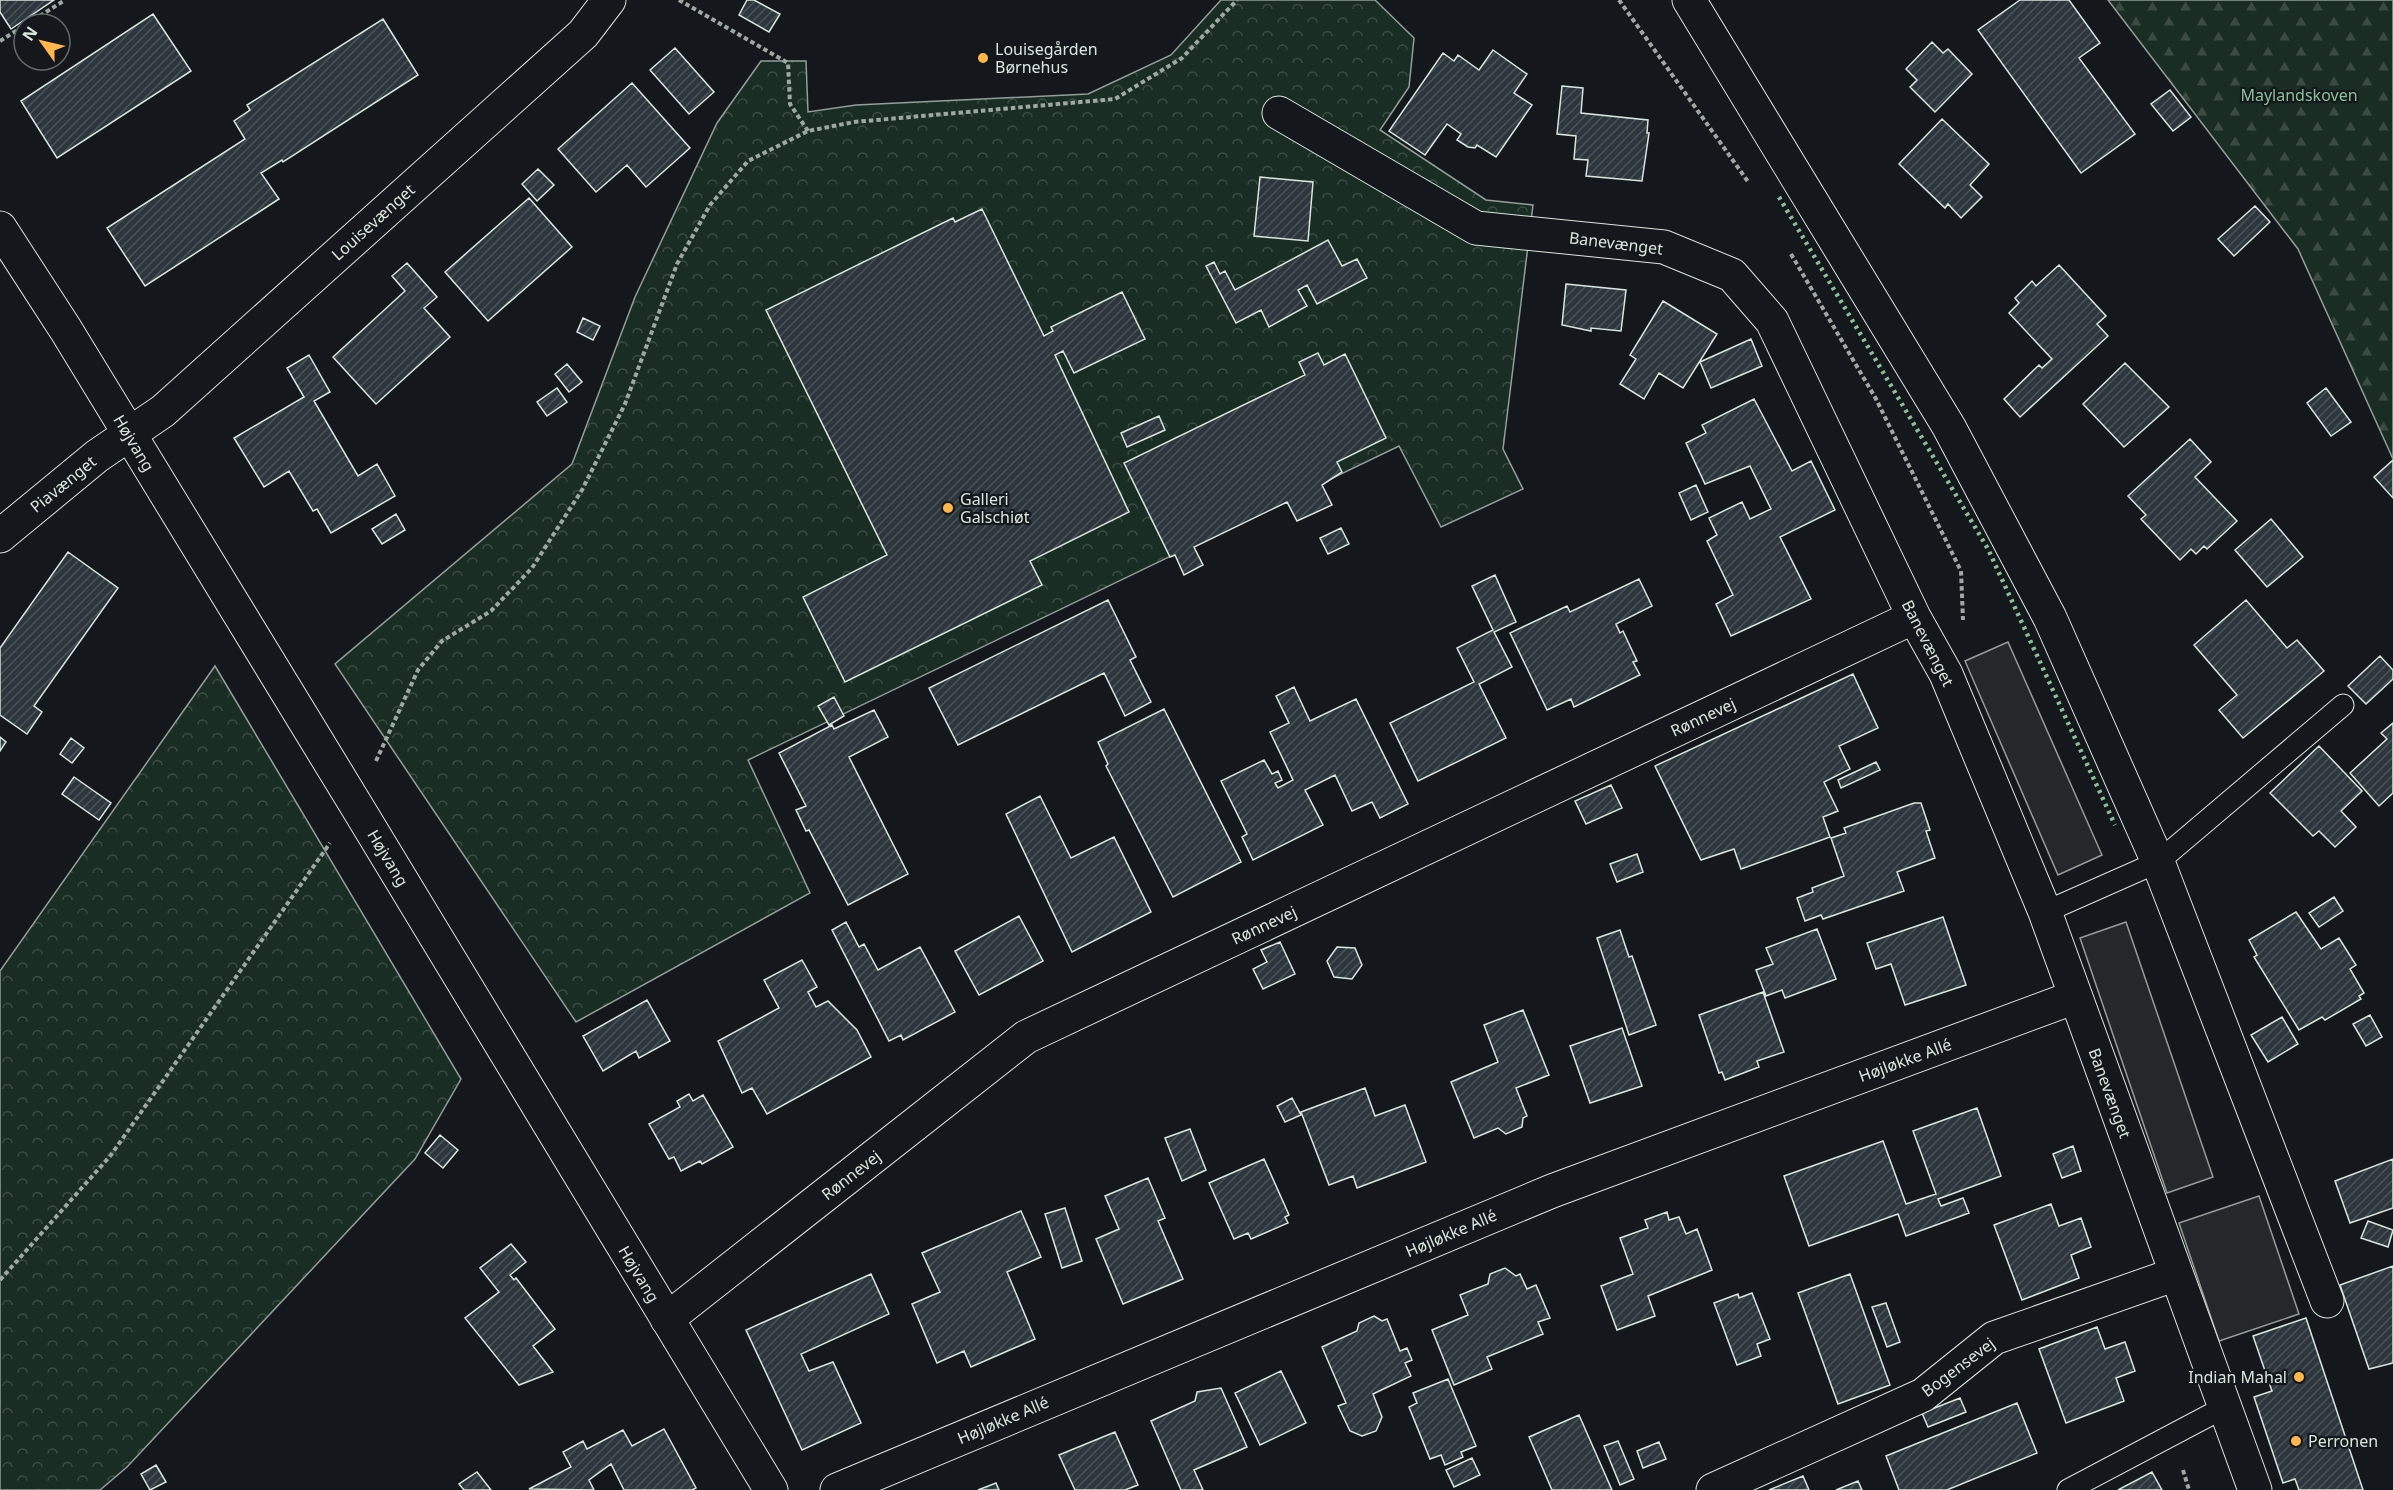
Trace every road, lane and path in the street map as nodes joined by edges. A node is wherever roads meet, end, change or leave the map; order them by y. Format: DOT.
graph roads {
  1 [pos="64,0"];
  2 [pos="609,0"];
  3 [pos="679,0"];
  4 [pos="1238,0"];
  5 [pos="1619,0"];
  6 [pos="1689,0"];
  7 [pos="45,12"];
  8 [pos="1279,113"];
  9 [pos="808,131"];
  10 [pos="1752,188"];
  11 [pos="0,228"];
  12 [pos="1788,248"];
  13 [pos="129,434"];
  14 [pos="0,536"];
  15 [pos="1961,571"];
  16 [pos="1914,617"];
  17 [pos="2343,705"];
  18 [pos="356,805"];
  19 [pos="2158,862"];
  20 [pos="2045,912"];
  21 [pos="2075,997"];
  22 [pos="2176,1274"];
  23 [pos="0,1280"];
  24 [pos="2327,1301"];
  25 [pos="667,1319"];
  26 [pos="2224,1407"];
  27 [pos="771,1490"];
  28 [pos="837,1490"];
  29 [pos="1713,1490"];
  30 [pos="2068,1490"];
  31 [pos="2255,1490"];
  1 -- 7 [label="path"];
  2 -- 13 [label="street, Louisevænget"];
  3 -- 9 [label="path"];
  4 -- 9 [label="path"];
  5 -- 10 [label="path"];
  6 -- 19 [label="street"];
  8 -- 16 [label="street, Banevænget"];
  9 -- 18 [label="path"];
  11 -- 13 [label="street, Højvang"];
  12 -- 15 [label="path"];
  13 -- 14 [label="street, Piavænget"];
  13 -- 18 [label="street, Højvang"];
  16 -- 20 [label="street, Banevænget"];
  16 -- 25 [label="street, Rønnevej"];
  17 -- 19 [label="lane"];
  18 -- 23 [label="path"];
  18 -- 25 [label="street, Højvang"];
  19 -- 20 [label="lane"];
  19 -- 24 [label="street"];
  20 -- 21 [label="street, Banevænget"];
  21 -- 22 [label="street, Banevænget"];
  21 -- 28 [label="street, Højløkke Allé"];
  22 -- 26 [label="street, Banevænget"];
  22 -- 29 [label="street, Bogensevej"];
  25 -- 27 [label="street, Højvang"];
  26 -- 30 [label="lane"];
  26 -- 31 [label="street, Banevænget"];
}
